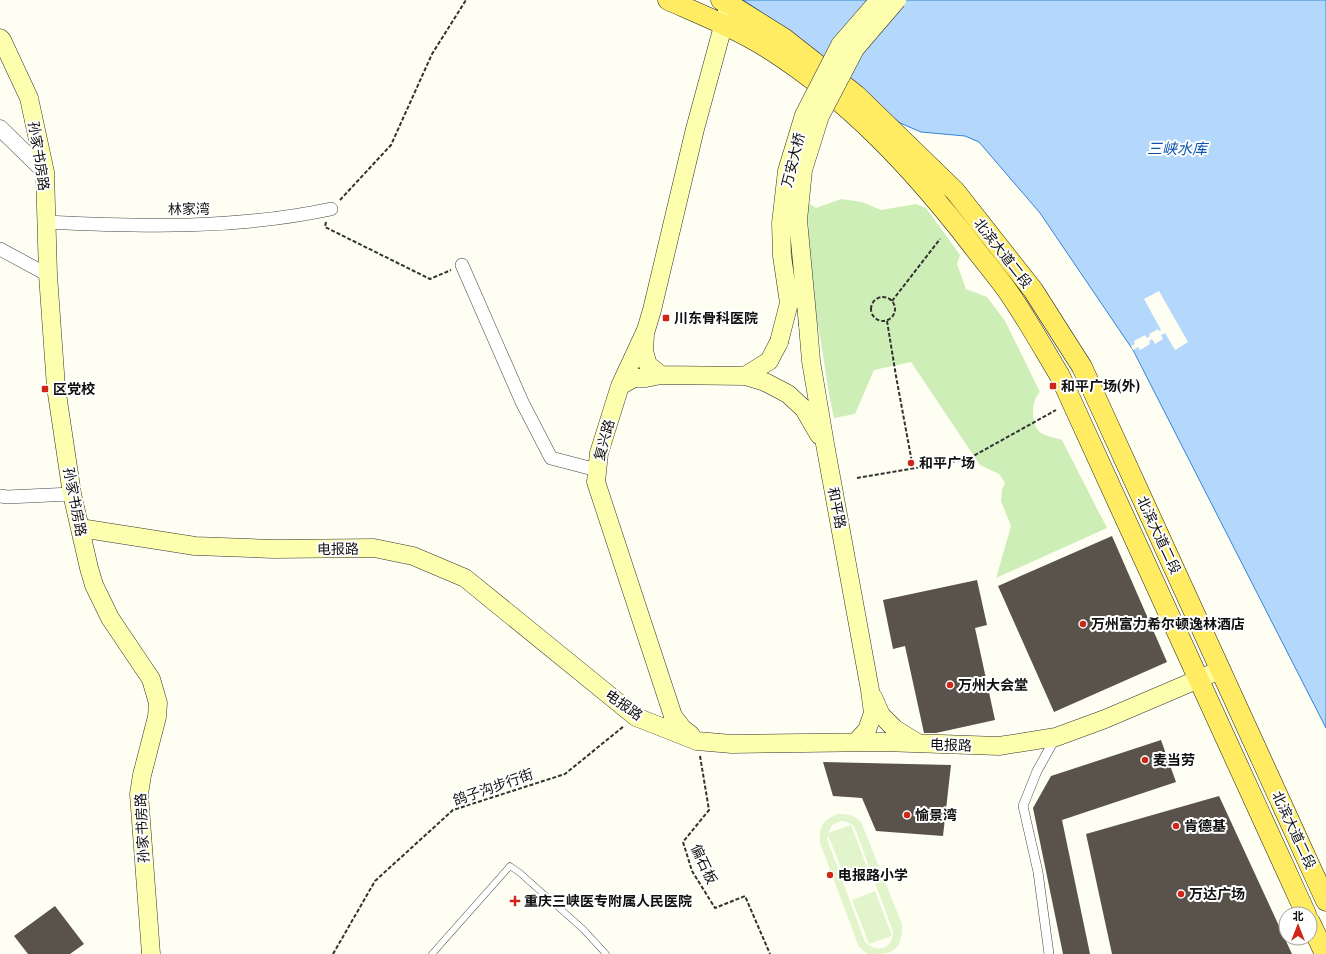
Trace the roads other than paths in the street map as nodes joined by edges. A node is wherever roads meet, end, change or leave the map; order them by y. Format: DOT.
graph roads {
  1 [pos="668,0"];
  2 [pos="879,0"];
  3 [pos="897,0"];
  4 [pos="725,2"];
  5 [pos="724,24"];
  6 [pos="0,38"];
  7 [pos="0,128"];
  8 [pos="45,172"];
  9 [pos="947,197"];
  10 [pos="331,209"];
  11 [pos="46,222"];
  12 [pos="0,249"];
  13 [pos="462,265"];
  14 [pos="48,275"];
  15 [pos="808,325"];
  16 [pos="646,330"];
  17 [pos="662,375"];
  18 [pos="745,376"];
  19 [pos="620,386"];
  20 [pos="825,444"];
  21 [pos="597,470"];
  22 [pos="72,494"];
  23 [pos="0,496"];
  24 [pos="80,528"];
  25 [pos="1220,670"];
  26 [pos="1199,679"];
  27 [pos="870,690"];
  28 [pos="664,691"];
  29 [pos="638,718"];
  30 [pos="1056,737"];
  31 [pos="697,741"];
  32 [pos="856,742"];
  33 [pos="917,744"];
  34 [pos="1326,901"];
  35 [pos="1302,906"];
  36 [pos="1318,939"];
  37 [pos="151,954"];
  38 [pos="432,954"];
  39 [pos="606,954"];
  40 [pos="1049,954"];
  41 [pos="1325,954"];
  1 -- 5 [label="main road"];
  2 -- 18 [label="main road, 万安大桥, bridge"];
  3 -- 15 [label="main road, 万安大桥, bridge"];
  4 -- 5 [label="main road, 复兴路"];
  4 -- 9 [label="main road, bridge"];
  5 -- 9 [label="main road, bridge"];
  5 -- 16 [label="main road, 复兴路"];
  6 -- 8 [label="main road, 孙家书房路"];
  7 -- 8 [label="street"];
  8 -- 11 [label="main road, 孙家书房路"];
  9 -- 25 [label="main road, 北滨大道二段"];
  9 -- 26 [label="main road, 北滨大道二段"];
  10 -- 11 [label="street, 林家湾"];
  11 -- 14 [label="main road, 孙家书房路"];
  12 -- 14 [label="street"];
  13 -- 21 [label="street"];
  14 -- 22 [label="main road, 孙家书房路"];
  15 -- 20 [label="main road, 和平路"];
  16 -- 17 [label="main road"];
  16 -- 19 [label="main road, 复兴路"];
  17 -- 18 [label="main road"];
  17 -- 19 [label="main road"];
  18 -- 20 [label="main road"];
  19 -- 21 [label="main road, 复兴路"];
  20 -- 27 [label="main road, 和平路"];
  21 -- 28 [label="main road, 复兴路"];
  22 -- 23 [label="street"];
  22 -- 24 [label="main road, 孙家书房路"];
  24 -- 29 [label="main road, 电报路"];
  24 -- 37 [label="main road, 孙家书房路"];
  25 -- 26 [label="main road, 电报路"];
  25 -- 34 [label="main road, 北滨大道二段"];
  26 -- 30 [label="main road, 电报路"];
  26 -- 35 [label="main road, 北滨大道二段"];
  27 -- 32 [label="main road, 和平路"];
  27 -- 33 [label="main road, 和平路"];
  28 -- 29 [label="main road"];
  28 -- 31 [label="main road, 复兴路"];
  29 -- 31 [label="main road, 电报路"];
  30 -- 33 [label="main road, 电报路"];
  30 -- 40 [label="street"];
  31 -- 32 [label="main road, 电报路"];
  32 -- 33 [label="main road, 电报路"];
  36 -- 41 [label="main road"];
  38 -- 39 [label="lane"];
}
